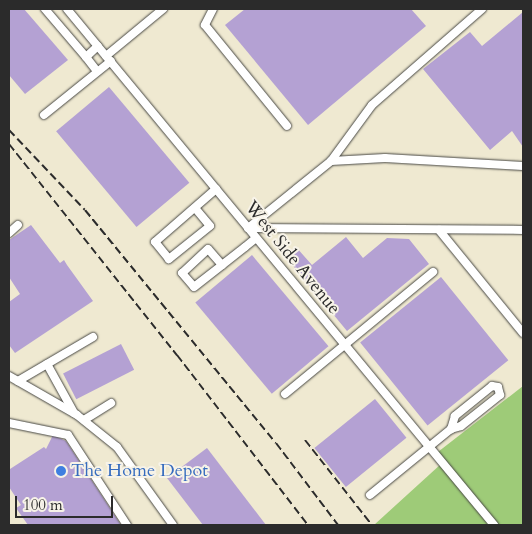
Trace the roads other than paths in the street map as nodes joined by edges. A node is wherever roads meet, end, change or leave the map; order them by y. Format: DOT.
graph roads {
  1 [pos="45,9"];
  2 [pos="67,9"];
  3 [pos="163,9"];
  4 [pos="213,9"];
  5 [pos="482,9"];
  6 [pos="98,46"];
  7 [pos="86,57"];
  8 [pos="109,58"];
  9 [pos="97,72"];
  10 [pos="44,115"];
  11 [pos="287,126"];
  12 [pos="331,161"];
  13 [pos="523,166"];
  14 [pos="216,189"];
  15 [pos="195,208"];
  16 [pos="18,225"];
  17 [pos="248,228"];
  18 [pos="439,230"];
  19 [pos="523,230"];
  20 [pos="9,233"];
  21 [pos="256,238"];
  22 [pos="222,266"];
  23 [pos="433,272"];
  24 [pos="523,333"];
  25 [pos="93,337"];
  26 [pos="344,344"];
  27 [pos="47,364"];
  28 [pos="9,376"];
  29 [pos="18,381"];
  30 [pos="285,394"];
  31 [pos="111,403"];
  32 [pos="74,413"];
  33 [pos="84,420"];
  34 [pos="9,423"];
  35 [pos="451,429"];
  36 [pos="430,449"];
  37 [pos="370,495"];
  38 [pos="127,525"];
  39 [pos="173,525"];
  40 [pos="494,525"];
  1 -- 7 [label="street"];
  2 -- 6 [label="street, West Side Avenue"];
  3 -- 8 [label="street"];
  4 -- 11 [label="street"];
  5 -- 12 [label="street"];
  6 -- 7 [label="street"];
  6 -- 8 [label="street, West Side Avenue"];
  7 -- 9 [label="street"];
  8 -- 9 [label="street"];
  8 -- 14 [label="street, West Side Avenue"];
  9 -- 10 [label="street"];
  12 -- 13 [label="street"];
  12 -- 17 [label="street"];
  14 -- 15 [label="street"];
  14 -- 17 [label="street, West Side Avenue"];
  15 -- 15 [label="street"];
  16 -- 20 [label="street"];
  17 -- 18 [label="street"];
  17 -- 21 [label="street, West Side Avenue"];
  18 -- 19 [label="street"];
  18 -- 24 [label="street"];
  21 -- 22 [label="street"];
  21 -- 26 [label="street, West Side Avenue"];
  22 -- 22 [label="street"];
  23 -- 26 [label="street"];
  25 -- 27 [label="street"];
  26 -- 30 [label="street"];
  26 -- 36 [label="street, West Side Avenue"];
  27 -- 29 [label="street"];
  27 -- 32 [label="street"];
  28 -- 29 [label="street"];
  29 -- 32 [label="street"];
  31 -- 33 [label="street"];
  32 -- 33 [label="street"];
  33 -- 39 [label="street"];
  34 -- 38 [label="street"];
  35 -- 35 [label="street"];
  35 -- 36 [label="street"];
  36 -- 37 [label="street"];
  36 -- 40 [label="street, West Side Avenue"];
}
